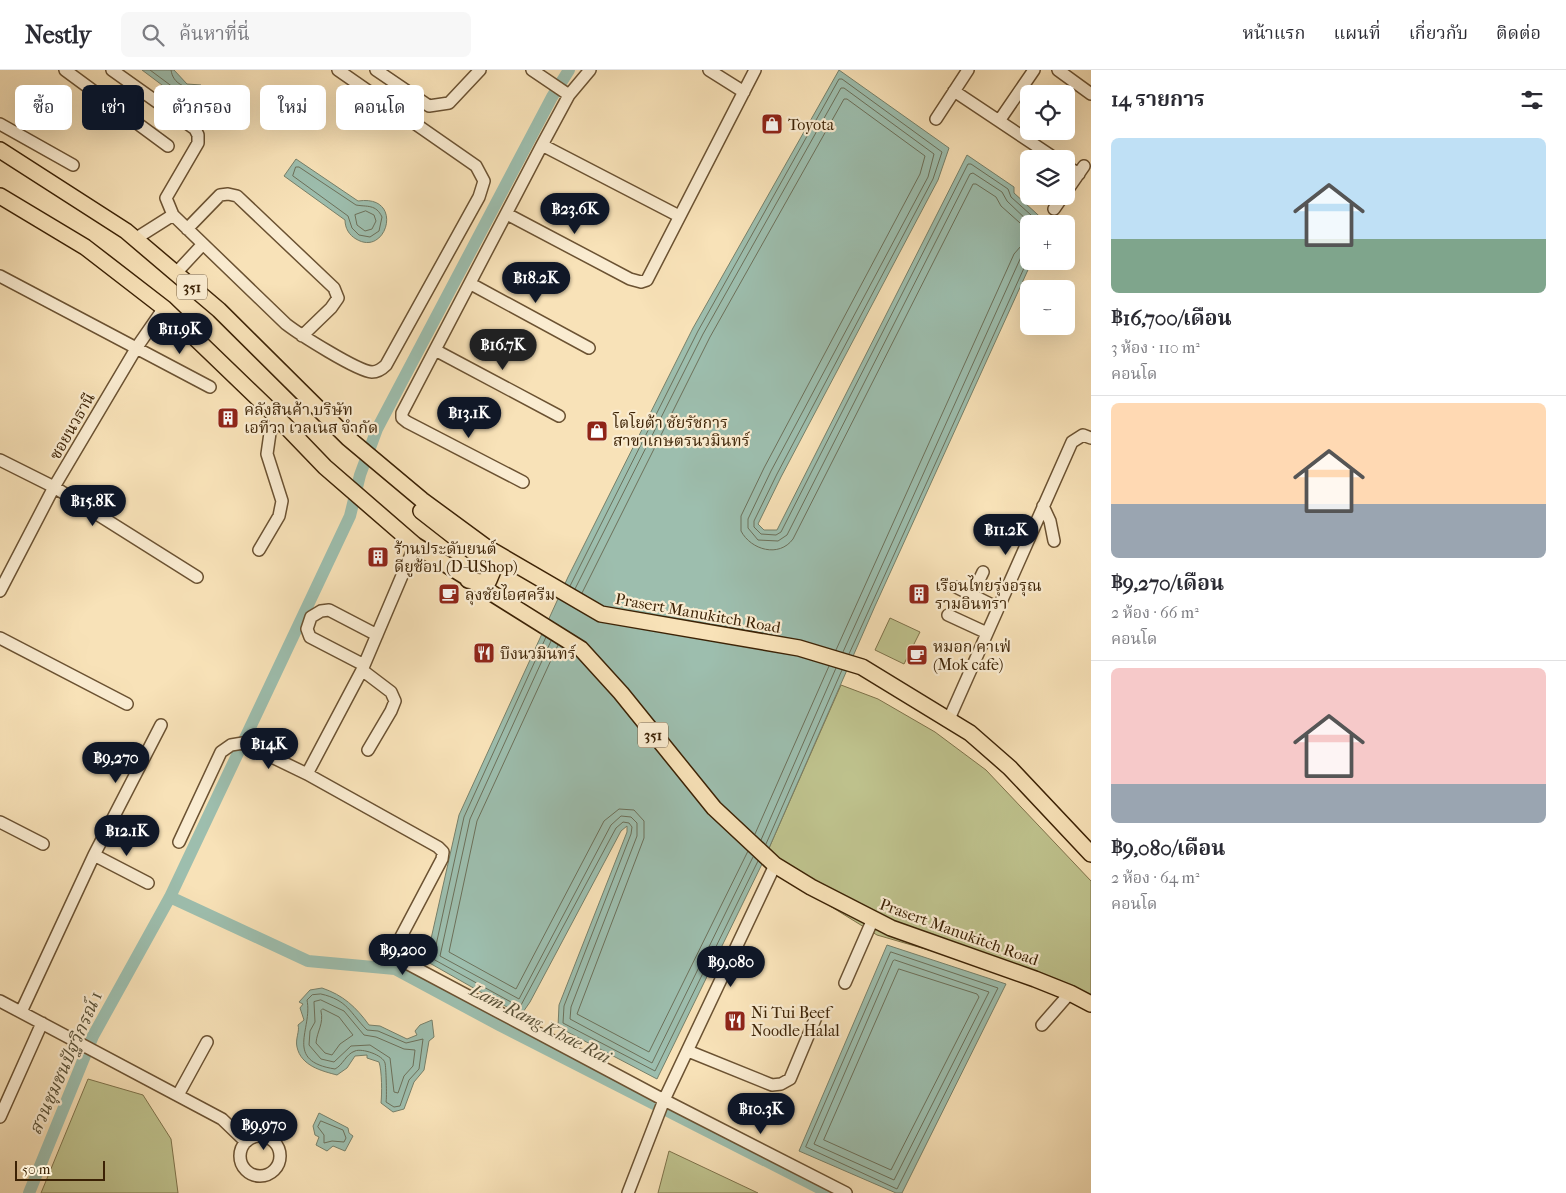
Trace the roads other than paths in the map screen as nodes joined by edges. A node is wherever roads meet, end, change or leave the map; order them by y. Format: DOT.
graph roads {
  1 [pos="65,70"];
  2 [pos="112,70"];
  3 [pos="338,70"];
  4 [pos="376,70"];
  5 [pos="480,70"];
  6 [pos="532,70"];
  7 [pos="590,70"];
  8 [pos="709,70"];
  9 [pos="755,70"];
  10 [pos="968,70"];
  11 [pos="1034,70"];
  12 [pos="1058,70"];
  13 [pos="562,90"];
  14 [pos="954,91"];
  15 [pos="744,92"];
  16 [pos="1091,94"];
  17 [pos="936,119"];
  18 [pos="999,121"];
  19 [pos="0,124"];
  20 [pos="542,145"];
  21 [pos="168,146"];
  22 [pos="0,150"];
  23 [pos="1042,150"];
  24 [pos="73,165"];
  25 [pos="1075,168"];
  26 [pos="1075,179"];
  27 [pos="0,196"];
  28 [pos="1057,205"];
  29 [pos="1054,209"];
  30 [pos="507,214"];
  31 [pos="173,215"];
  32 [pos="679,216"];
  33 [pos="187,229"];
  34 [pos="135,239"];
  35 [pos="203,244"];
  36 [pos="176,273"];
  37 [pos="0,276"];
  38 [pos="471,284"];
  39 [pos="164,308"];
  40 [pos="302,336"];
  41 [pos="137,347"];
  42 [pos="589,348"];
  43 [pos="435,350"];
  44 [pos="210,387"];
  45 [pos="559,416"];
  46 [pos="278,418"];
  47 [pos="1091,438"];
  48 [pos="0,460"];
  49 [pos="373,464"];
  50 [pos="523,482"];
  51 [pos="54,488"];
  52 [pos="1043,506"];
  53 [pos="1054,541"];
  54 [pos="415,545"];
  55 [pos="259,550"];
  56 [pos="983,572"];
  57 [pos="197,577"];
  58 [pos="468,580"];
  59 [pos="956,587"];
  60 [pos="0,591"];
  61 [pos="972,595"];
  62 [pos="998,608"];
  63 [pos="948,615"];
  64 [pos="986,633"];
  65 [pos="377,635"];
  66 [pos="0,638"];
  67 [pos="363,668"];
  68 [pos="127,704"];
  69 [pos="949,719"];
  70 [pos="161,725"];
  71 [pos="368,750"];
  72 [pos="307,774"];
  73 [pos="0,822"];
  74 [pos="179,842"];
  75 [pos="43,844"];
  76 [pos="1088,851"];
  77 [pos="94,855"];
  78 [pos="773,862"];
  79 [pos="148,883"];
  80 [pos="873,919"];
  81 [pos="845,983"];
  82 [pos="1070,993"];
  83 [pos="0,1002"];
  84 [pos="1091,1004"];
  85 [pos="21,1012"];
  86 [pos="816,1017"];
  87 [pos="42,1023"];
  88 [pos="1042,1025"];
  89 [pos="207,1042"];
  90 [pos="688,1050"];
  91 [pos="178,1095"];
  92 [pos="662,1106"];
  93 [pos="0,1117"];
  94 [pos="246,1142"];
  95 [pos="628,1193"];
  96 [pos="846,1193"];
  1 -- 21 [label="street"];
  2 -- 31 [label="street"];
  3 -- 40 [label="street"];
  4 -- 5 [label="street"];
  6 -- 13 [label="street"];
  7 -- 13 [label="street"];
  8 -- 15 [label="street"];
  9 -- 15 [label="street"];
  10 -- 14 [label="street"];
  11 -- 18 [label="street"];
  12 -- 16 [label="street"];
  13 -- 20 [label="street"];
  14 -- 17 [label="street"];
  14 -- 18 [label="street"];
  15 -- 32 [label="street"];
  18 -- 23 [label="street"];
  19 -- 24 [label="street"];
  20 -- 30 [label="street"];
  20 -- 32 [label="street"];
  22 -- 34 [label="main road, Prasert Manukitch Road / 351"];
  25 -- 26 [label="street"];
  27 -- 39 [label="main road, Prasert Manukitch Road / 351"];
  28 -- 29 [label="street"];
  30 -- 32 [label="street"];
  30 -- 38 [label="street"];
  31 -- 33 [label="street"];
  31 -- 34 [label="street"];
  33 -- 35 [label="street"];
  33 -- 40 [label="street"];
  34 -- 36 [label="main road, Prasert Manukitch Road / 351"];
  35 -- 36 [label="street"];
  35 -- 40 [label="street"];
  36 -- 49 [label="main road, Prasert Manukitch Road / 351"];
  37 -- 41 [label="street"];
  38 -- 42 [label="street"];
  38 -- 43 [label="street"];
  39 -- 41 [label="street, ซอยนวธานี"];
  39 -- 46 [label="main road, Prasert Manukitch Road / 351"];
  41 -- 44 [label="street"];
  41 -- 51 [label="street, ซอยนวธานี"];
  43 -- 45 [label="street"];
  43 -- 50 [label="street"];
  46 -- 54 [label="main road, Prasert Manukitch Road / 351"];
  46 -- 55 [label="street"];
  47 -- 52 [label="street"];
  48 -- 51 [label="street"];
  49 -- 58 [label="main road"];
  49 -- 69 [label="main road, Prasert Manukitch Road / 351"];
  51 -- 57 [label="street"];
  51 -- 60 [label="street, ซอยนวธานี"];
  52 -- 53 [label="street"];
  52 -- 62 [label="street"];
  54 -- 58 [label="main road, Prasert Manukitch Road / 351"];
  54 -- 65 [label="street"];
  56 -- 61 [label="street"];
  58 -- 78 [label="main road, Prasert Manukitch Road / 351"];
  59 -- 61 [label="street"];
  61 -- 62 [label="street"];
  62 -- 64 [label="street"];
  63 -- 64 [label="street"];
  64 -- 69 [label="street"];
  65 -- 67 [label="street"];
  65 -- 67 [label="street"];
  66 -- 68 [label="street"];
  67 -- 71 [label="street"];
  67 -- 72 [label="street"];
  69 -- 76 [label="main road, Prasert Manukitch Road / 351"];
  70 -- 77 [label="street"];
  72 -- 74 [label="street"];
  72 -- 92 [label="street"];
  73 -- 75 [label="street"];
  77 -- 79 [label="street"];
  77 -- 85 [label="street"];
  78 -- 80 [label="main road, Prasert Manukitch Road / 351"];
  78 -- 90 [label="street"];
  80 -- 81 [label="street"];
  80 -- 82 [label="main road, Prasert Manukitch Road / 351"];
  82 -- 84 [label="main road, Prasert Manukitch Road / 351"];
  82 -- 88 [label="street"];
  83 -- 85 [label="street"];
  85 -- 87 [label="street"];
  86 -- 90 [label="street"];
  87 -- 91 [label="street"];
  87 -- 93 [label="street"];
  89 -- 91 [label="street"];
  90 -- 92 [label="street"];
  91 -- 94 [label="street"];
  92 -- 95 [label="street"];
  92 -- 96 [label="street"];
}
